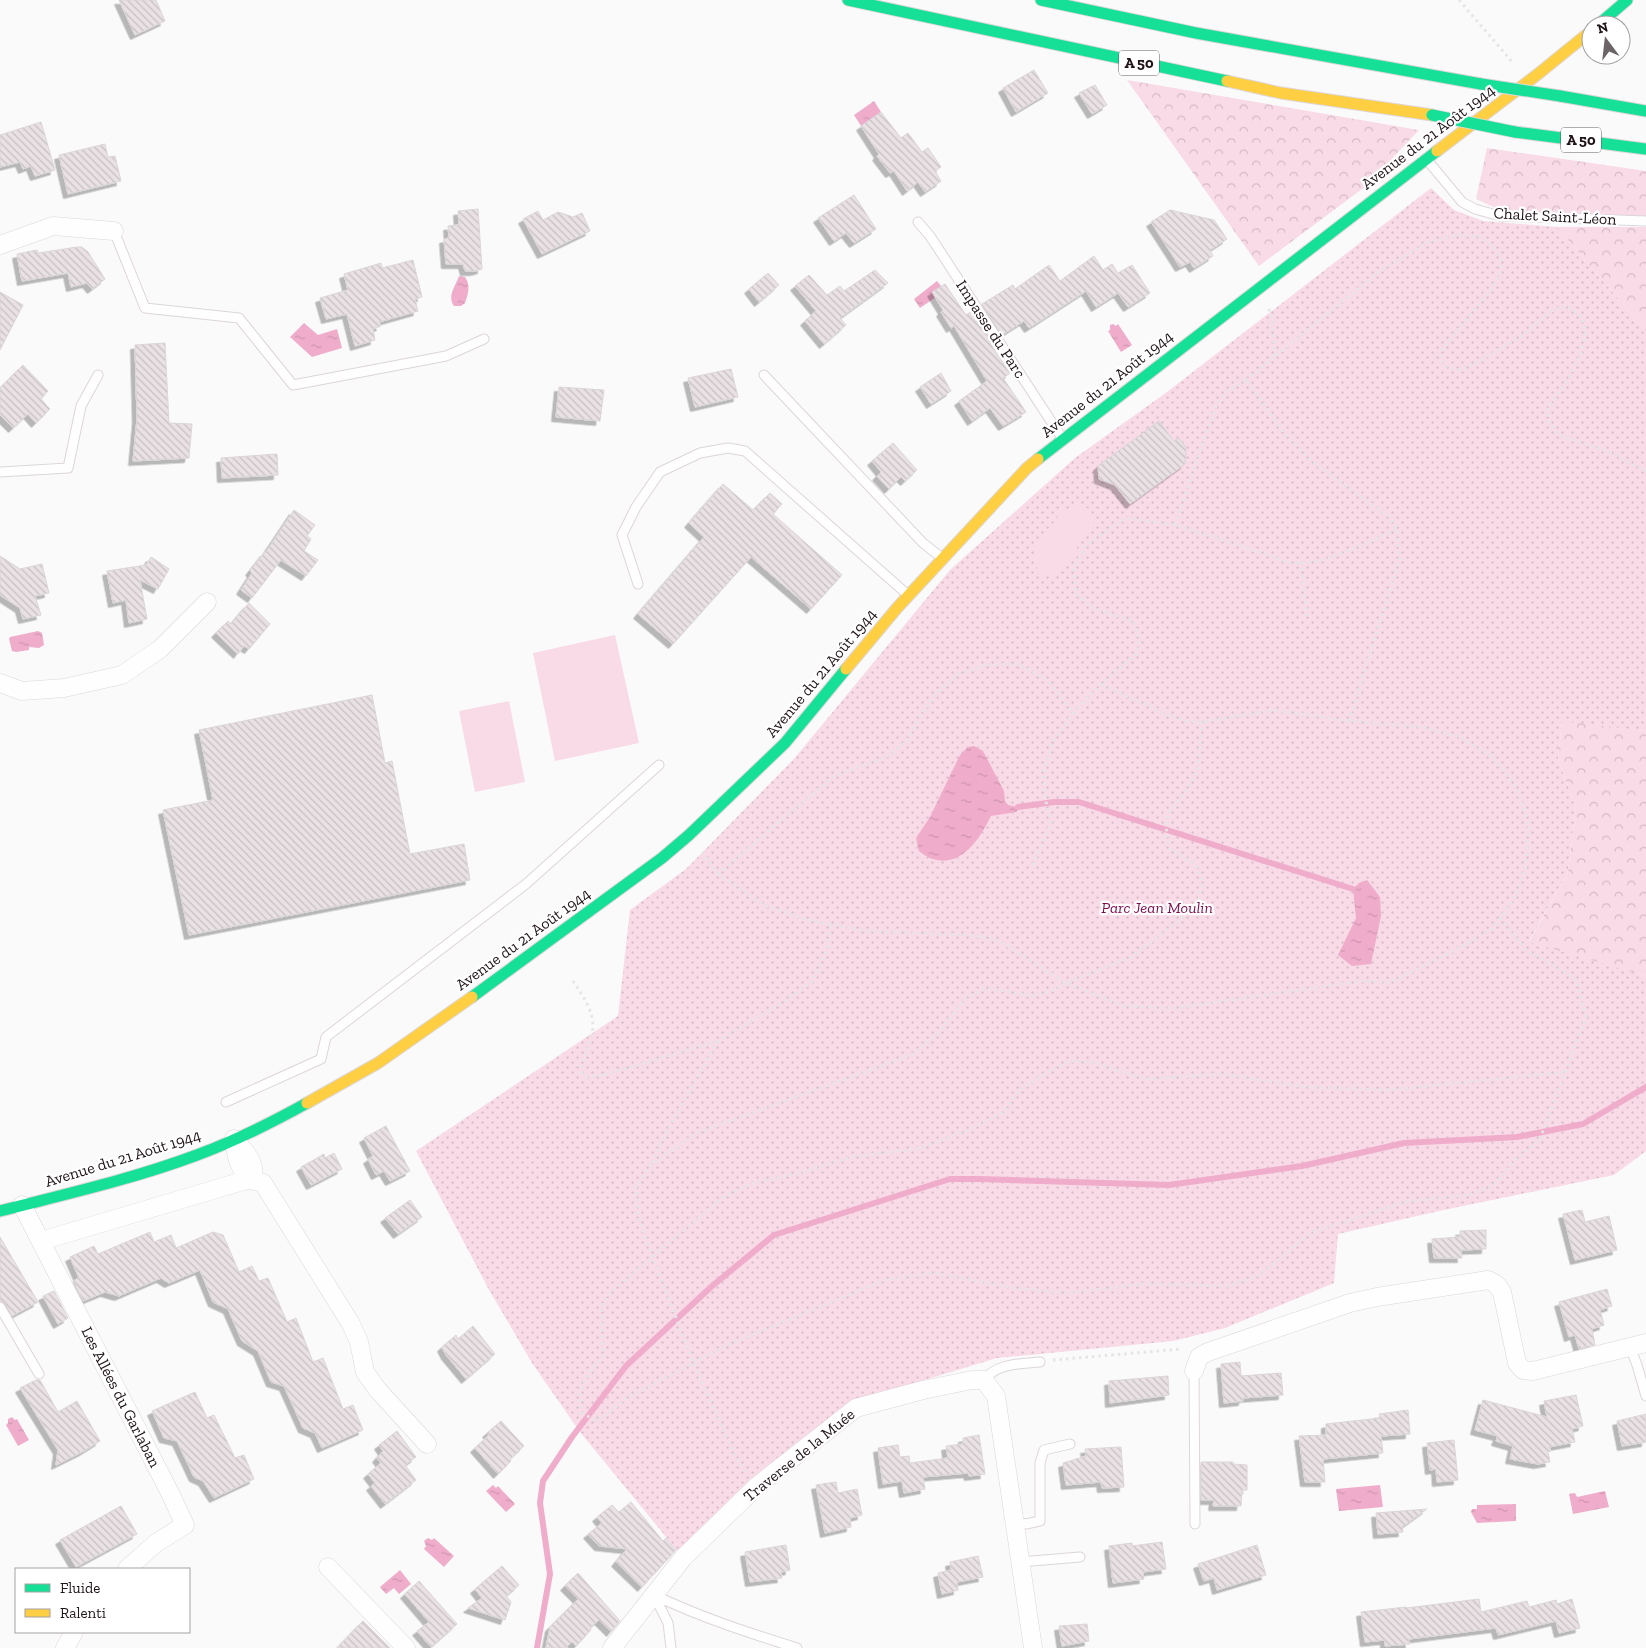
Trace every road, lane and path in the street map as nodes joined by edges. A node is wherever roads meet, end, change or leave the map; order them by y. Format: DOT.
graph roads {
  1 [pos="848,0"];
  2 [pos="1041,0"];
  3 [pos="1459,0"];
  4 [pos="1627,0"];
  5 [pos="1610,15"];
  6 [pos="1581,39"];
  7 [pos="1538,74"];
  8 [pos="1646,110"];
  9 [pos="1646,149"];
  10 [pos="1426,159"];
  11 [pos="1646,221"];
  12 [pos="918,222"];
  13 [pos="114,231"];
  14 [pos="0,245"];
  15 [pos="1256,290"];
  16 [pos="484,339"];
  17 [pos="1275,356"];
  18 [pos="98,375"];
  19 [pos="764,375"];
  20 [pos="1246,380"];
  21 [pos="1062,439"];
  22 [pos="1646,471"];
  23 [pos="0,472"];
  24 [pos="1175,525"];
  25 [pos="1397,529"];
  26 [pos="942,559"];
  27 [pos="1302,562"];
  28 [pos="638,584"];
  29 [pos="908,596"];
  30 [pos="207,602"];
  31 [pos="1307,617"];
  32 [pos="0,683"];
  33 [pos="1101,684"];
  34 [pos="1073,713"];
  35 [pos="1349,721"];
  36 [pos="1202,722"];
  37 [pos="659,764"];
  38 [pos="689,835"];
  39 [pos="1033,865"];
  40 [pos="718,874"];
  41 [pos="1500,918"];
  42 [pos="831,925"];
  43 [pos="573,981"];
  44 [pos="1066,983"];
  45 [pos="718,1041"];
  46 [pos="1565,1072"];
  47 [pos="226,1102"];
  48 [pos="234,1139"];
  49 [pos="651,1165"];
  50 [pos="251,1180"];
  51 [pos="22,1205"];
  52 [pos="0,1211"];
  53 [pos="41,1241"];
  54 [pos="652,1255"];
  55 [pos="0,1307"];
  56 [pos="1638,1345"];
  57 [pos="693,1362"];
  58 [pos="1040,1362"];
  59 [pos="1196,1364"];
  60 [pos="39,1374"];
  61 [pos="984,1380"];
  62 [pos="1646,1396"];
  63 [pos="428,1444"];
  64 [pos="1070,1444"];
  65 [pos="757,1486"];
  66 [pos="1014,1522"];
  67 [pos="1195,1524"];
  68 [pos="1080,1557"];
  69 [pos="1020,1562"];
  70 [pos="328,1567"];
  71 [pos="128,1568"];
  72 [pos="654,1595"];
  73 [pos="74,1633"];
  74 [pos="66,1648"];
  75 [pos="406,1648"];
  76 [pos="612,1648"];
  77 [pos="671,1648"];
  78 [pos="797,1648"];
  79 [pos="1033,1648"];
  1 -- 9 [label="main road, A 50, bridge"];
  2 -- 8 [label="main road, A 50, bridge"];
  3 -- 7 [label="path"];
  4 -- 5 [label="main road"];
  6 -- 7 [label="main road, Avenue du 21 Août 1944"];
  7 -- 10 [label="main road, Avenue du 21 Août 1944"];
  10 -- 11 [label="lane, Chalet Saint-Léon"];
  10 -- 15 [label="main road, Avenue du 21 Août 1944"];
  12 -- 21 [label="lane, Impasse du Parc"];
  13 -- 14 [label="street"];
  13 -- 16 [label="lane"];
  15 -- 17 [label="path"];
  15 -- 21 [label="main road, Avenue du 21 Août 1944"];
  17 -- 20 [label="path"];
  17 -- 22 [label="path"];
  18 -- 23 [label="lane"];
  19 -- 26 [label="lane"];
  20 -- 24 [label="path"];
  20 -- 25 [label="path"];
  21 -- 26 [label="main road, Avenue du 21 Août 1944"];
  24 -- 27 [label="path"];
  24 -- 33 [label="path"];
  25 -- 27 [label="path"];
  25 -- 35 [label="path"];
  26 -- 29 [label="main road, Avenue du 21 Août 1944"];
  27 -- 31 [label="path"];
  28 -- 29 [label="lane"];
  29 -- 38 [label="main road, Avenue du 21 Août 1944"];
  30 -- 32 [label="street"];
  33 -- 34 [label="path"];
  33 -- 36 [label="path"];
  34 -- 39 [label="path"];
  34 -- 40 [label="path"];
  35 -- 36 [label="path"];
  35 -- 41 [label="path"];
  36 -- 44 [label="path"];
  37 -- 47 [label="lane"];
  38 -- 40 [label="path"];
  38 -- 48 [label="main road, Avenue du 21 Août 1944"];
  40 -- 42 [label="path"];
  41 -- 44 [label="path"];
  41 -- 46 [label="path"];
  42 -- 44 [label="path"];
  42 -- 45 [label="path"];
  43 -- 45 [label="path"];
  44 -- 49 [label="path"];
  45 -- 49 [label="path"];
  46 -- 54 [label="path"];
  46 -- 57 [label="path"];
  48 -- 50 [label="street"];
  48 -- 51 [label="main road, Avenue du 21 Août 1944"];
  49 -- 54 [label="path"];
  50 -- 53 [label="street"];
  50 -- 63 [label="street"];
  51 -- 52 [label="main road, Avenue du 21 Août 1944"];
  51 -- 53 [label="street, Les Allées du Garlaban"];
  53 -- 71 [label="street, Les Allées du Garlaban"];
  54 -- 57 [label="path"];
  54 -- 57 [label="path"];
  55 -- 60 [label="lane"];
  56 -- 59 [label="street"];
  56 -- 62 [label="lane"];
  57 -- 65 [label="path"];
  58 -- 59 [label="path"];
  58 -- 61 [label="lane"];
  59 -- 67 [label="lane"];
  61 -- 65 [label="street, Traverse de la Muée"];
  61 -- 66 [label="street"];
  64 -- 66 [label="lane"];
  65 -- 72 [label="street, Traverse de la Muée"];
  66 -- 69 [label="street"];
  68 -- 69 [label="lane"];
  69 -- 79 [label="street"];
  70 -- 75 [label="street"];
  72 -- 76 [label="street, Traverse de la Muée"];
  72 -- 77 [label="lane"];
  72 -- 78 [label="lane"];
  73 -- 74 [label="street"];
}
